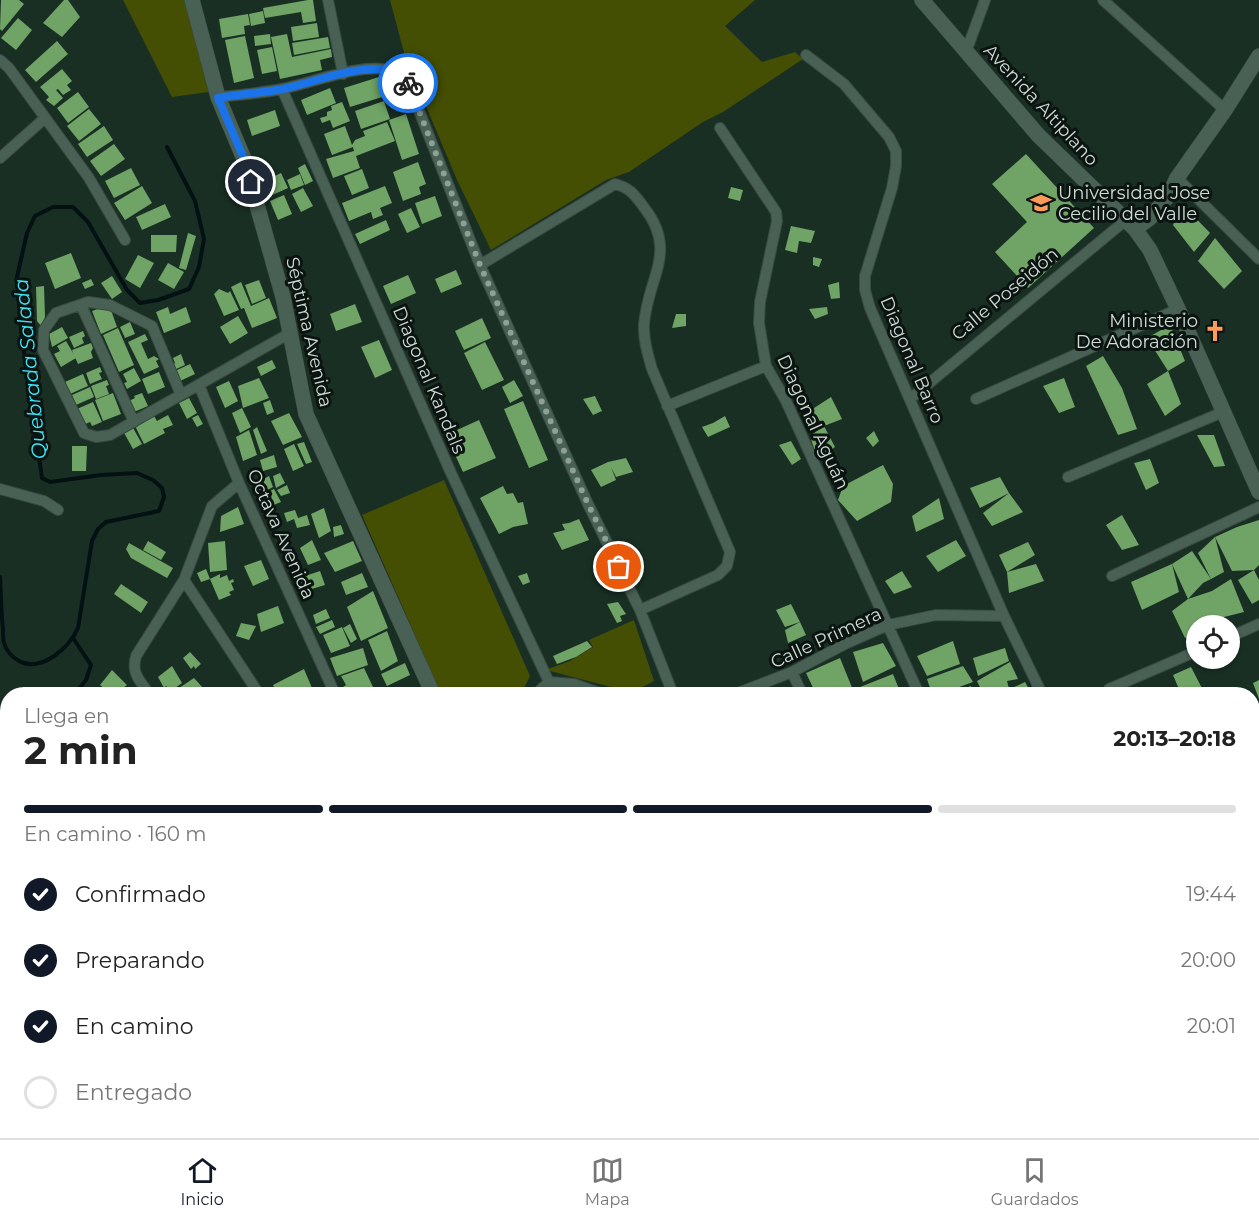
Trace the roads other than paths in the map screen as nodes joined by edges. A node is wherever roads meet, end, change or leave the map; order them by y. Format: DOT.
graph roads {
  1 [pos="192,0"];
  2 [pos="328,0"];
  3 [pos="922,0"];
  4 [pos="985,0"];
  5 [pos="1103,0"];
  6 [pos="966,52"];
  7 [pos="806,55"];
  8 [pos="1259,56"];
  9 [pos="0,60"];
  10 [pos="343,74"];
  11 [pos="282,89"];
  12 [pos="218,98"];
  13 [pos="1225,110"];
  14 [pos="45,118"];
  15 [pos="720,128"];
  16 [pos="0,158"];
  17 [pos="1177,178"];
  18 [pos="1131,225"];
  19 [pos="125,240"];
  20 [pos="1259,259"];
  21 [pos="480,265"];
  22 [pos="81,304"];
  23 [pos="1178,309"];
  24 [pos="290,333"];
  25 [pos="766,366"];
  26 [pos="199,385"];
  27 [pos="181,395"];
  28 [pos="910,399"];
  29 [pos="976,399"];
  30 [pos="668,406"];
  31 [pos="1223,412"];
  32 [pos="134,422"];
  33 [pos="1068,477"];
  34 [pos="239,483"];
  35 [pos="0,489"];
  36 [pos="1259,492"];
  37 [pos="1259,507"];
  38 [pos="58,510"];
  39 [pos="1112,576"];
  40 [pos="184,580"];
  41 [pos="640,610"];
  42 [pos="1004,616"];
  43 [pos="1259,624"];
  44 [pos="888,625"];
  45 [pos="1240,633"];
  46 [pos="1186,656"];
  47 [pos="792,672"];
  48 [pos="549,682"];
  49 [pos="144,687"];
  50 [pos="254,687"];
  51 [pos="332,687"];
  52 [pos="430,687"];
  53 [pos="544,687"];
  54 [pos="582,687"];
  55 [pos="670,687"];
  56 [pos="753,687"];
  57 [pos="799,687"];
  58 [pos="916,687"];
  59 [pos="1039,687"];
  60 [pos="1114,687"];
  1 -- 12 [label="street, Séptima Avenida"];
  2 -- 10 [label="street"];
  3 -- 6 [label="street, Avenida Altiplano"];
  4 -- 6 [label="street"];
  5 -- 13 [label="street"];
  6 -- 18 [label="street, Avenida Altiplano"];
  7 -- 28 [label="street, Diagonal Barro"];
  8 -- 13 [label="street, Calle Poseidón"];
  9 -- 14 [label="street"];
  10 -- 11 [label="street"];
  10 -- 21 [label="street"];
  11 -- 12 [label="street"];
  11 -- 48 [label="street, Diagonal Kandals"];
  12 -- 24 [label="street, Séptima Avenida"];
  13 -- 17 [label="street, Calle Poseidón"];
  14 -- 16 [label="street"];
  14 -- 19 [label="street"];
  15 -- 25 [label="street, Diagonal Aguán"];
  17 -- 18 [label="street, Calle Poseidón"];
  17 -- 20 [label="street"];
  18 -- 23 [label="street, Avenida Altiplano"];
  18 -- 28 [label="street, Calle Poseidón"];
  21 -- 30 [label="street"];
  21 -- 41 [label="street"];
  22 -- 27 [label="street"];
  22 -- 32 [label="street"];
  22 -- 32 [label="street"];
  23 -- 29 [label="street"];
  23 -- 31 [label="street, Avenida Altiplano"];
  24 -- 26 [label="street"];
  24 -- 52 [label="street, Séptima Avenida"];
  25 -- 30 [label="street"];
  25 -- 44 [label="street, Diagonal Aguán"];
  26 -- 27 [label="street"];
  26 -- 34 [label="street, Octava Avenida"];
  27 -- 32 [label="street"];
  28 -- 42 [label="street, Diagonal Barro"];
  30 -- 41 [label="street"];
  31 -- 33 [label="street"];
  31 -- 36 [label="street, Avenida Altiplano"];
  34 -- 40 [label="street"];
  34 -- 51 [label="street, Octava Avenida"];
  35 -- 38 [label="street"];
  37 -- 39 [label="street"];
  40 -- 49 [label="street"];
  40 -- 50 [label="street"];
  41 -- 55 [label="street"];
  42 -- 44 [label="street, Calle Primera"];
  42 -- 59 [label="street, Diagonal Barro"];
  43 -- 45 [label="street"];
  44 -- 47 [label="street, Calle Primera"];
  44 -- 58 [label="street, Diagonal Aguán"];
  46 -- 60 [label="street"];
  47 -- 56 [label="street, Calle Primera"];
  47 -- 57 [label="street"];
  48 -- 53 [label="street"];
  48 -- 54 [label="street"];
}
